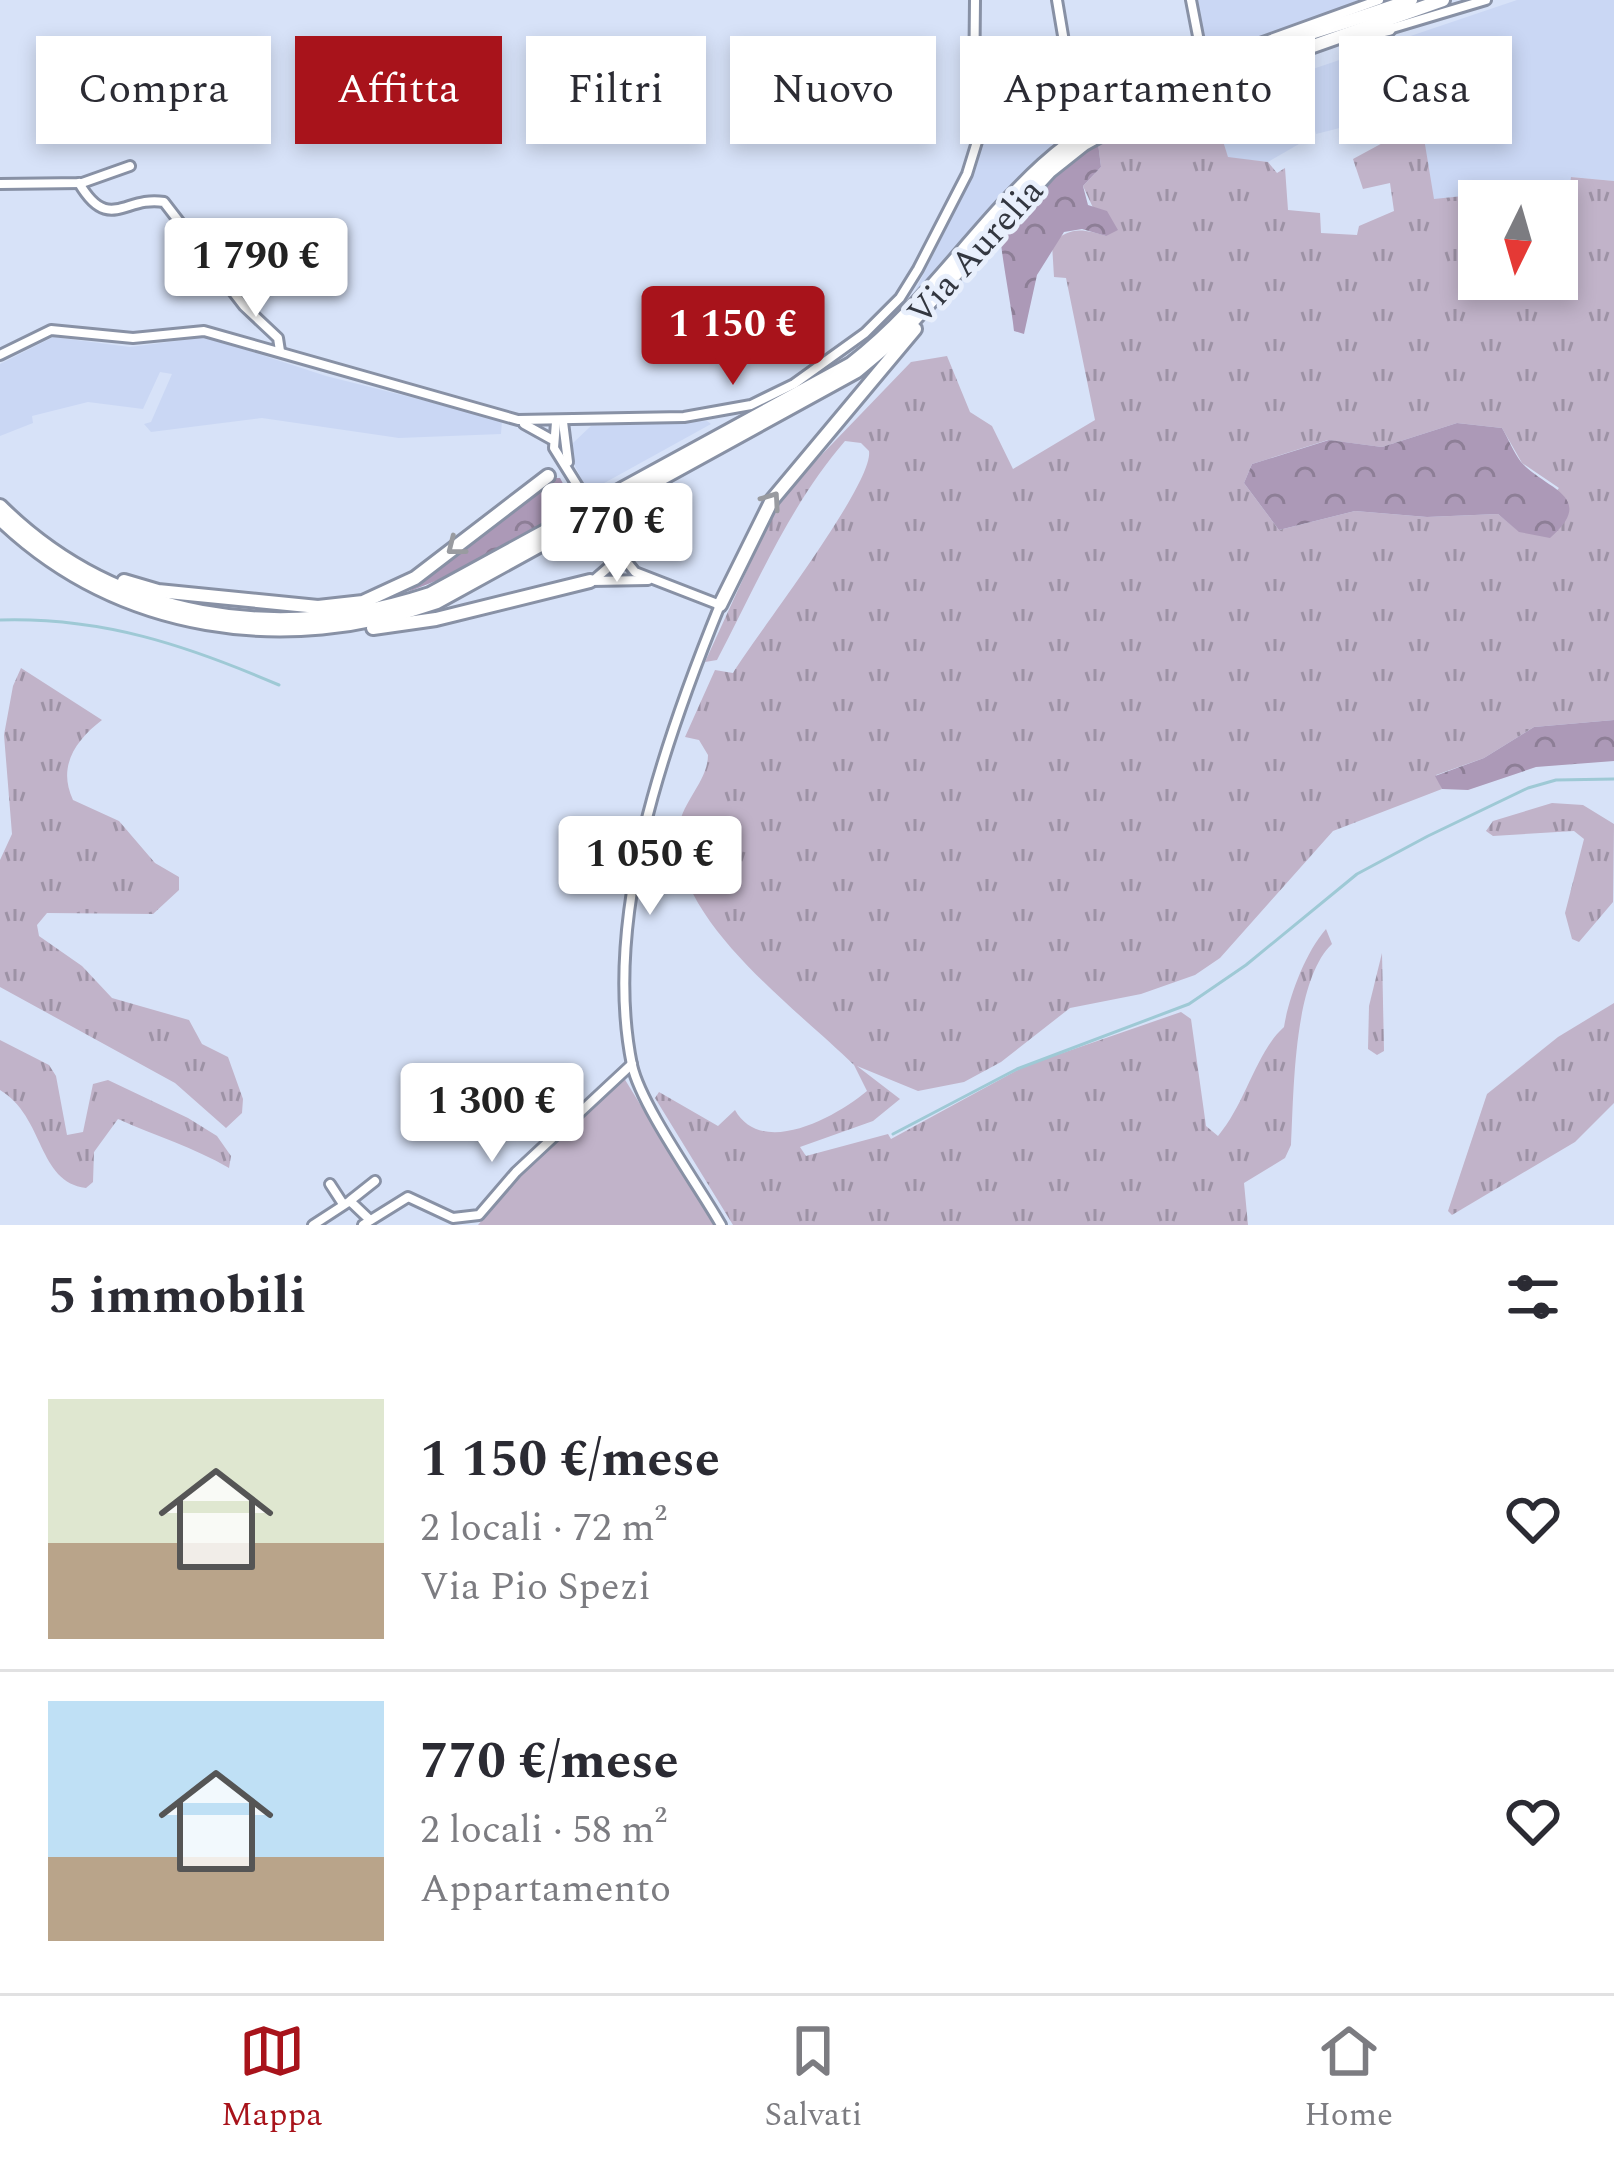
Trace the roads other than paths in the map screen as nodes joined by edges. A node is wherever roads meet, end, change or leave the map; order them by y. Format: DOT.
graph roads {
  1 [pos="975,0"];
  2 [pos="1057,0"];
  3 [pos="1191,0"];
  4 [pos="1379,0"];
  5 [pos="1412,0"];
  6 [pos="1443,0"];
  7 [pos="1486,0"];
  8 [pos="1389,28"];
  9 [pos="975,36"];
  10 [pos="1063,36"];
  11 [pos="1198,36"];
  12 [pos="1277,36"];
  13 [pos="1315,45"];
  14 [pos="1315,45"];
  15 [pos="976,144"];
  16 [pos="1084,144"];
  17 [pos="130,166"];
  18 [pos="79,183"];
  19 [pos="0,184"];
  20 [pos="942,288"];
  21 [pos="280,351"];
  22 [pos="0,355"];
  23 [pos="518,420"];
  24 [pos="586,421"];
  25 [pos="559,422"];
  26 [pos="568,439"];
  27 [pos="553,443"];
  28 [pos="572,475"];
  29 [pos="548,476"];
  30 [pos="0,506"];
  31 [pos="0,519"];
  32 [pos="611,546"];
  33 [pos="67,560"];
  34 [pos="655,580"];
  35 [pos="590,581"];
  36 [pos="721,605"];
  37 [pos="323,629"];
  38 [pos="632,1064"];
  39 [pos="375,1181"];
  40 [pos="330,1184"];
  41 [pos="347,1202"];
  42 [pos="367,1222"];
  43 [pos="321,1223"];
  44 [pos="721,1225"];
  1 -- 9 [label="street"];
  2 -- 10 [label="street"];
  3 -- 11 [label="street"];
  4 -- 12 [label="street"];
  5 -- 33 [label="highway, Via Aurelia"];
  6 -- 13 [label="highway, Via Aurelia"];
  7 -- 8 [label="street"];
  8 -- 14 [label="highway"];
  15 -- 24 [label="street"];
  16 -- 20 [label="highway, Via Aurelia"];
  17 -- 18 [label="street"];
  18 -- 19 [label="street"];
  18 -- 21 [label="street"];
  36 -- 20 [label="highway, one-way"];
  20 -- 37 [label="highway, Via Aurelia"];
  21 -- 22 [label="street"];
  21 -- 23 [label="street"];
  23 -- 25 [label="street"];
  23 -- 27 [label="street"];
  24 -- 25 [label="street"];
  24 -- 26 [label="street"];
  25 -- 26 [label="street"];
  25 -- 27 [label="street"];
  26 -- 28 [label="street"];
  27 -- 28 [label="street"];
  27 -- 29 [label="street"];
  28 -- 29 [label="street"];
  28 -- 32 [label="street, bridge"];
  29 -- 33 [label="highway, one-way"];
  30 -- 33 [label="highway, Via Aurelia"];
  31 -- 37 [label="highway, Via Aurelia"];
  32 -- 34 [label="street"];
  32 -- 35 [label="street"];
  34 -- 35 [label="street"];
  34 -- 36 [label="street"];
  35 -- 37 [label="highway"];
  36 -- 38 [label="street"];
  38 -- 42 [label="street"];
  38 -- 44 [label="street"];
  39 -- 41 [label="street"];
  40 -- 41 [label="street"];
  41 -- 42 [label="street"];
  41 -- 43 [label="street"];
}
